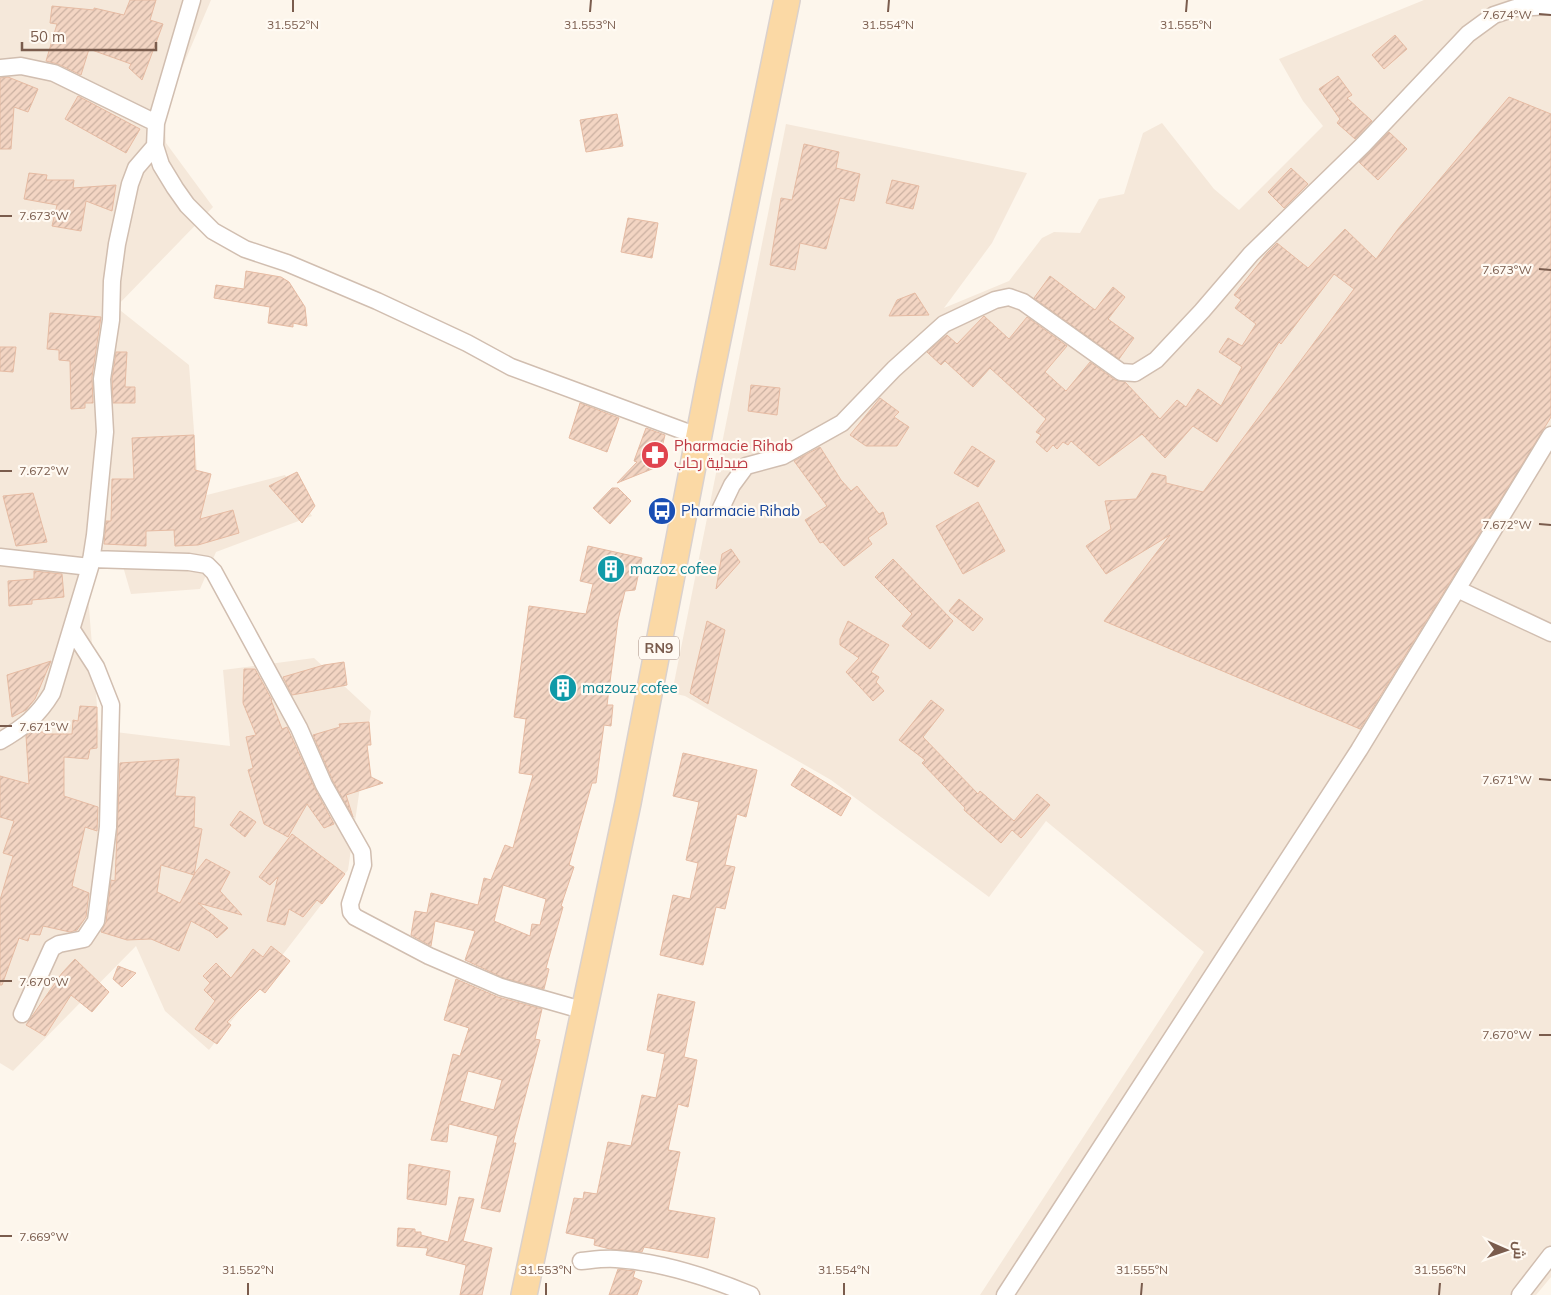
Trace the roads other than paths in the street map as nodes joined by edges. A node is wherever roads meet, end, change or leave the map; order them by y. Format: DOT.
graph roads {
  1 [pos="192,0"];
  2 [pos="787,0"];
  3 [pos="1551,6"];
  4 [pos="0,68"];
  5 [pos="156,123"];
  6 [pos="155,146"];
  7 [pos="1551,435"];
  8 [pos="700,437"];
  9 [pos="721,508"];
  10 [pos="0,557"];
  11 [pos="90,563"];
  12 [pos="1457,589"];
  13 [pos="72,630"];
  14 [pos="1551,633"];
  15 [pos="0,741"];
  16 [pos="585,1011"];
  17 [pos="22,1014"];
  18 [pos="1551,1255"];
  19 [pos="580,1261"];
  20 [pos="524,1295"];
  21 [pos="751,1295"];
  22 [pos="1005,1295"];
  23 [pos="1520,1295"];
  1 -- 5 [label="street"];
  2 -- 8 [label="main road, RN9"];
  3 -- 9 [label="street"];
  4 -- 5 [label="street"];
  5 -- 6 [label="street"];
  6 -- 8 [label="street"];
  6 -- 11 [label="street"];
  7 -- 12 [label="street"];
  8 -- 16 [label="main road, RN9"];
  10 -- 11 [label="street"];
  11 -- 13 [label="street"];
  11 -- 16 [label="street"];
  12 -- 14 [label="street"];
  12 -- 22 [label="street"];
  13 -- 15 [label="street"];
  13 -- 17 [label="street"];
  16 -- 20 [label="main road, RN9"];
  18 -- 23 [label="street"];
  19 -- 21 [label="street"];
}
